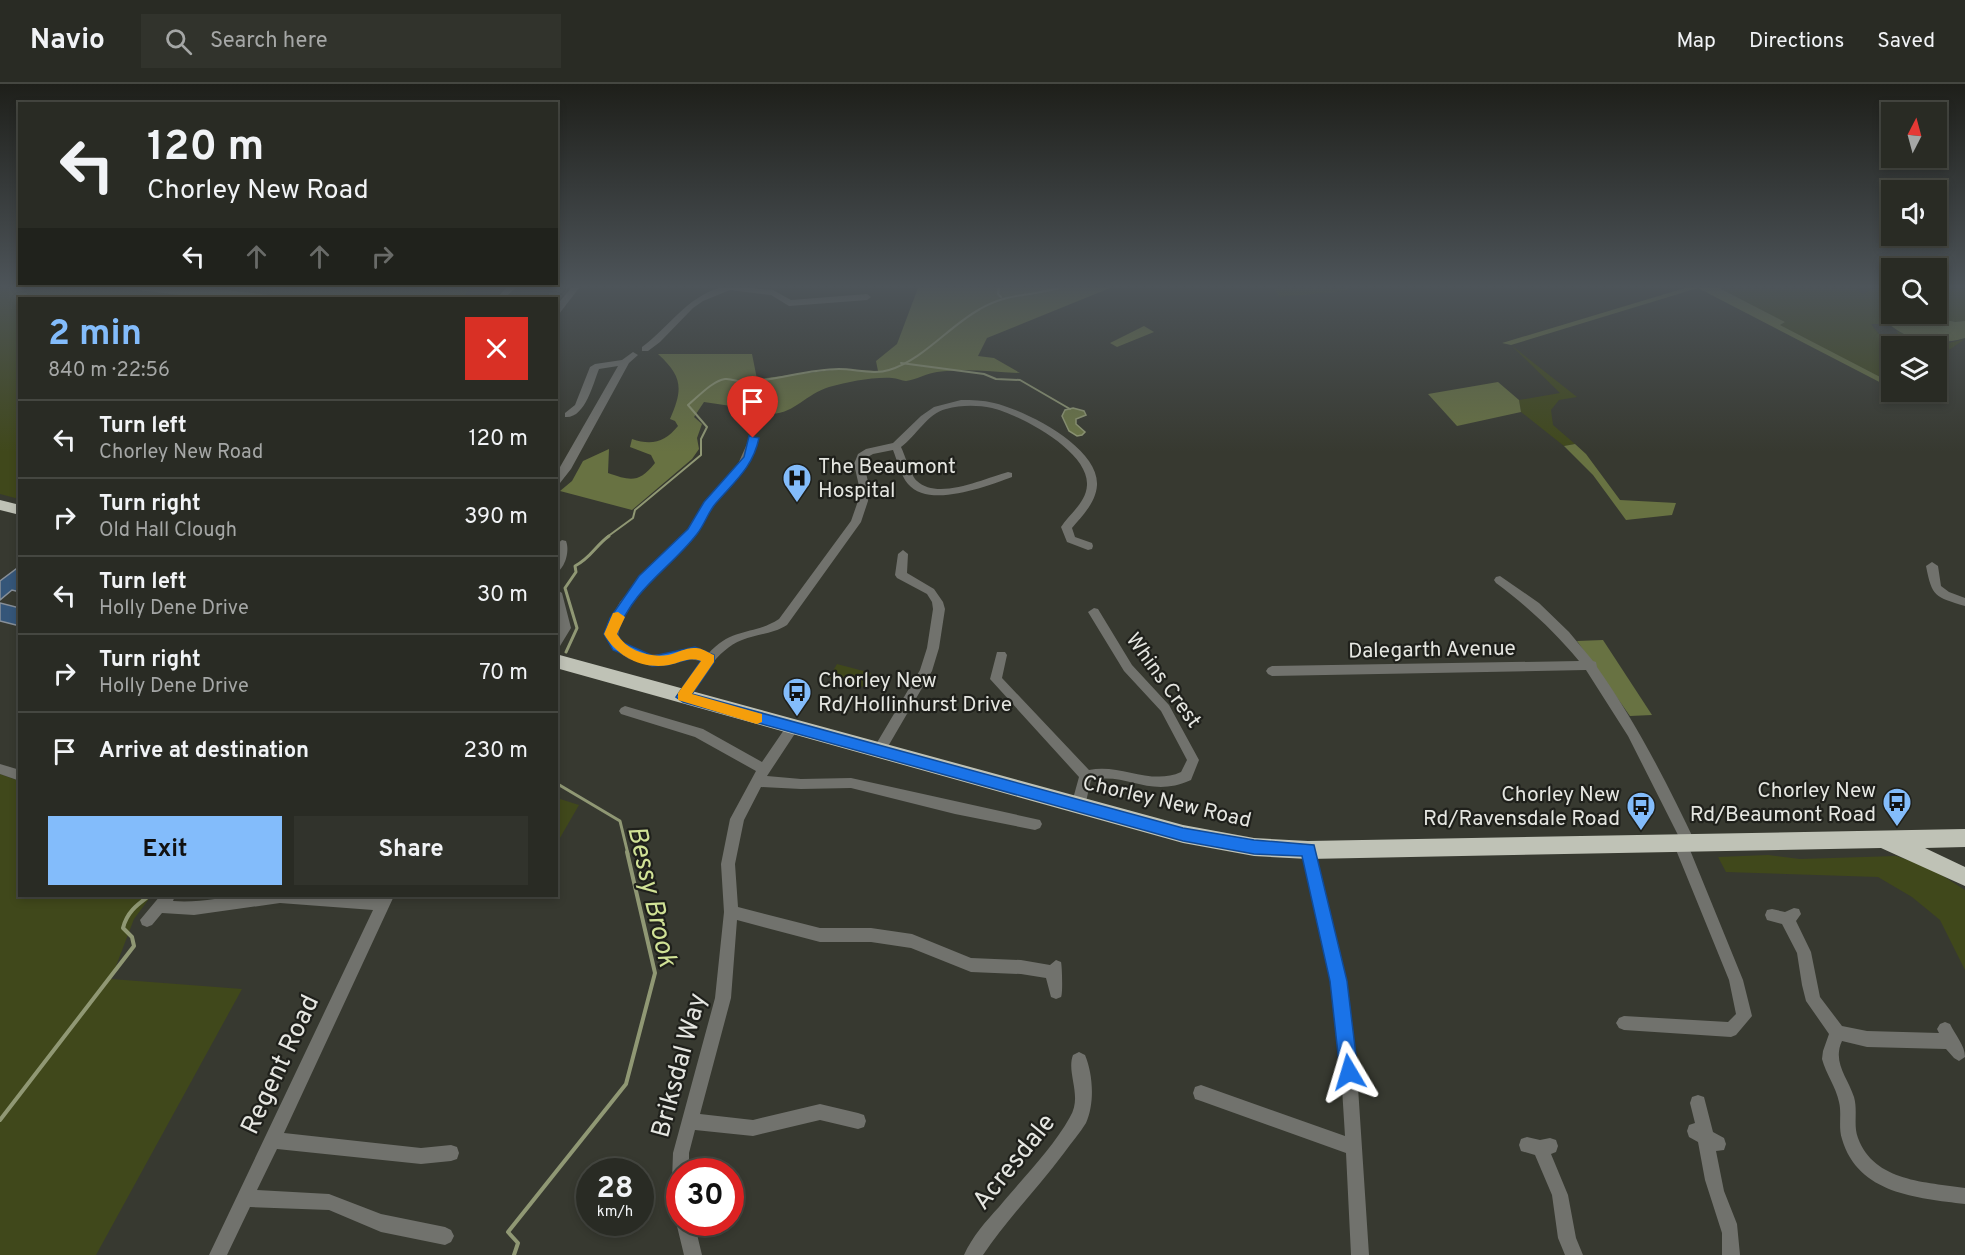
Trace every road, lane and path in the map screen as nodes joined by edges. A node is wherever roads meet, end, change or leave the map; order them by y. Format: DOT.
graph roads {
  1 [pos="653,343"];
  2 [pos="625,362"];
  3 [pos="568,415"];
  4 [pos="753,438"];
  5 [pos="896,446"];
  6 [pos="1008,475"];
  7 [pos="558,479"];
  8 [pos="0,505"];
  9 [pos="18,510"];
  10 [pos="562,543"];
  11 [pos="1088,546"];
  12 [pos="903,554"];
  13 [pos="558,563"];
  14 [pos="1933,566"];
  15 [pos="1500,580"];
  16 [pos="558,601"];
  17 [pos="1965,602"];
  18 [pos="1094,612"];
  19 [pos="558,640"];
  20 [pos="1001,655"];
  21 [pos="709,659"];
  22 [pos="558,662"];
  23 [pos="1592,665"];
  24 [pos="1272,671"];
  25 [pos="683,697"];
  26 [pos="631,716"];
  27 [pos="792,728"];
  28 [pos="878,751"];
  29 [pos="0,769"];
  30 [pos="18,775"];
  31 [pos="760,775"];
  32 [pos="1086,776"];
  33 [pos="1078,806"];
  34 [pos="1035,824"];
  35 [pos="1934,838"];
  36 [pos="1965,838"];
  37 [pos="1872,840"];
  38 [pos="1685,844"];
  39 [pos="1308,850"];
  40 [pos="1965,872"];
  41 [pos="1965,877"];
  42 [pos="264,899"];
  43 [pos="384,900"];
  44 [pos="163,901"];
  45 [pos="731,912"];
  46 [pos="260,914"];
  47 [pos="1784,916"];
  48 [pos="147,920"];
  49 [pos="1056,992"];
  50 [pos="1624,1023"];
  51 [pos="1838,1033"];
  52 [pos="1951,1041"];
  53 [pos="1079,1060"];
  54 [pos="1200,1094"];
  55 [pos="1698,1102"];
  56 [pos="690,1120"];
  57 [pos="858,1121"];
  58 [pos="272,1140"];
  59 [pos="1539,1146"];
  60 [pos="1353,1147"];
  61 [pos="451,1153"];
  62 [pos="681,1158"];
  63 [pos="1965,1196"];
  64 [pos="245,1198"];
  65 [pos="445,1236"];
  66 [pos="688,1236"];
  67 [pos="218,1255"];
  68 [pos="693,1255"];
  69 [pos="973,1255"];
  70 [pos="1360,1255"];
  71 [pos="1574,1255"];
  72 [pos="1731,1255"];
  1 -- 2 [label="street"];
  2 -- 3 [label="street"];
  2 -- 7 [label="street"];
  4 -- 21 [label="street"];
  5 -- 6 [label="street"];
  5 -- 11 [label="street"];
  5 -- 21 [label="street"];
  8 -- 9 [label="highway"];
  10 -- 13 [label="street"];
  12 -- 28 [label="street"];
  14 -- 17 [label="street"];
  15 -- 23 [label="street"];
  16 -- 19 [label="street"];
  18 -- 32 [label="street, Whins Crest"];
  20 -- 32 [label="street"];
  21 -- 25 [label="street"];
  22 -- 25 [label="highway, Chorley New Road"];
  23 -- 24 [label="street, Dalegarth Avenue"];
  23 -- 38 [label="street"];
  25 -- 27 [label="highway, Chorley New Road"];
  26 -- 31 [label="street"];
  27 -- 28 [label="highway, Chorley New Road"];
  27 -- 31 [label="street, Briksdal Way"];
  28 -- 33 [label="highway, Chorley New Road"];
  29 -- 30 [label="street"];
  31 -- 34 [label="street"];
  31 -- 45 [label="street, Briksdal Way"];
  32 -- 33 [label="street"];
  33 -- 39 [label="highway, Chorley New Road"];
  35 -- 36 [label="highway, Chorley New Road"];
  35 -- 37 [label="highway, Chorley New Road"];
  35 -- 40 [label="highway"];
  37 -- 38 [label="highway, Chorley New Road"];
  37 -- 41 [label="highway"];
  38 -- 39 [label="highway, Chorley New Road"];
  38 -- 50 [label="street"];
  39 -- 60 [label="street"];
  42 -- 43 [label="street"];
  42 -- 44 [label="street"];
  42 -- 46 [label="street"];
  43 -- 58 [label="street, Regent Road"];
  44 -- 48 [label="street"];
  45 -- 49 [label="street"];
  45 -- 56 [label="street, Briksdal Way"];
  47 -- 51 [label="street"];
  51 -- 52 [label="street"];
  51 -- 63 [label="street"];
  53 -- 69 [label="street, Acresdale"];
  54 -- 60 [label="street"];
  55 -- 72 [label="street"];
  56 -- 57 [label="street"];
  56 -- 62 [label="street, Briksdal Way"];
  58 -- 61 [label="street"];
  58 -- 64 [label="street, Regent Road"];
  59 -- 71 [label="street"];
  60 -- 70 [label="street"];
  64 -- 65 [label="street"];
  64 -- 67 [label="street, Regent Road"];
  66 -- 68 [label="street"];
}
